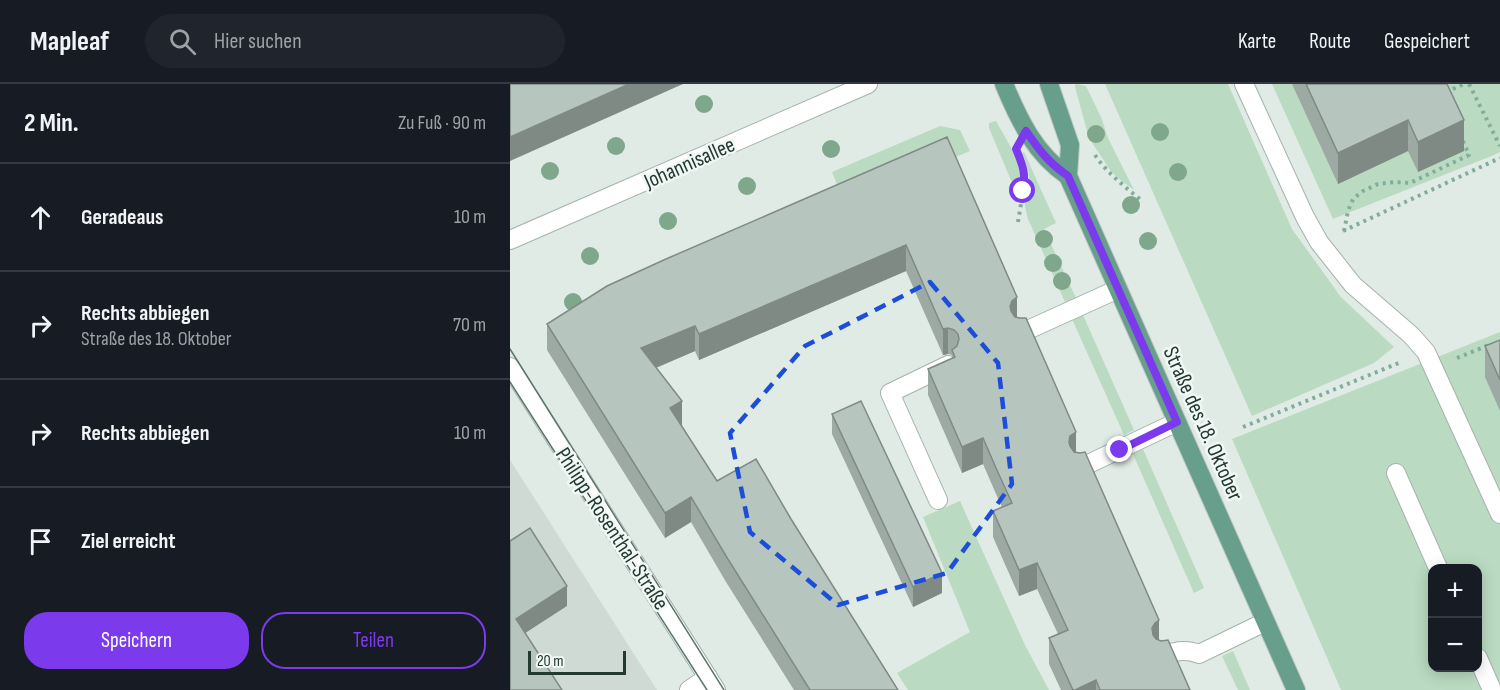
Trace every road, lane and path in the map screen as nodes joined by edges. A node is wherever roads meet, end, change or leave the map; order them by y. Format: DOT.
graph roads {
  1 [pos="868,84"];
  2 [pos="1004,84"];
  3 [pos="1049,84"];
  4 [pos="1244,84"];
  5 [pos="1464,84"];
  6 [pos="1469,84"];
  7 [pos="1443,94"];
  8 [pos="1460,135"];
  9 [pos="1070,145"];
  10 [pos="1500,146"];
  11 [pos="1500,158"];
  12 [pos="1024,168"];
  13 [pos="1068,176"];
  14 [pos="1141,200"];
  15 [pos="1018,222"];
  16 [pos="1344,231"];
  17 [pos="510,240"];
  18 [pos="1319,242"];
  19 [pos="1118,289"];
  20 [pos="1021,333"];
  21 [pos="1489,345"];
  22 [pos="1450,361"];
  23 [pos="948,365"];
  24 [pos="1406,365"];
  25 [pos="510,367"];
  26 [pos="1177,422"];
  27 [pos="1243,427"];
  28 [pos="1080,468"];
  29 [pos="1396,473"];
  30 [pos="938,500"];
  31 [pos="1500,514"];
  32 [pos="1436,564"];
  33 [pos="1265,622"];
  34 [pos="1163,656"];
  35 [pos="1482,667"];
  36 [pos="712,684"];
  37 [pos="689,690"];
  38 [pos="1296,690"];
  39 [pos="1492,690"];
  1 -- 17 [label="street, Johannisallee"];
  2 -- 13 [label="main road, Straße des 18. Oktober"];
  3 -- 9 [label="main road, Straße des 18. Oktober"];
  4 -- 18 [label="street"];
  5 -- 7 [label="path"];
  6 -- 10 [label="path"];
  8 -- 16 [label="path"];
  9 -- 13 [label="main road, Straße des 18. Oktober"];
  9 -- 14 [label="path"];
  11 -- 16 [label="path"];
  12 -- 15 [label="path"];
  13 -- 19 [label="main road, Straße des 18. Oktober"];
  16 -- 18 [label="path"];
  18 -- 31 [label="street"];
  19 -- 20 [label="street"];
  19 -- 26 [label="main road, Straße des 18. Oktober"];
  21 -- 22 [label="path"];
  23 -- 30 [label="street"];
  24 -- 27 [label="path"];
  25 -- 36 [label="street, Philipp-Rosenthal-Straße"];
  26 -- 28 [label="street"];
  26 -- 33 [label="main road, Straße des 18. Oktober"];
  29 -- 32 [label="street"];
  33 -- 34 [label="street"];
  33 -- 38 [label="main road, Straße des 18. Oktober"];
  35 -- 39 [label="street"];
  36 -- 37 [label="street"];
}
